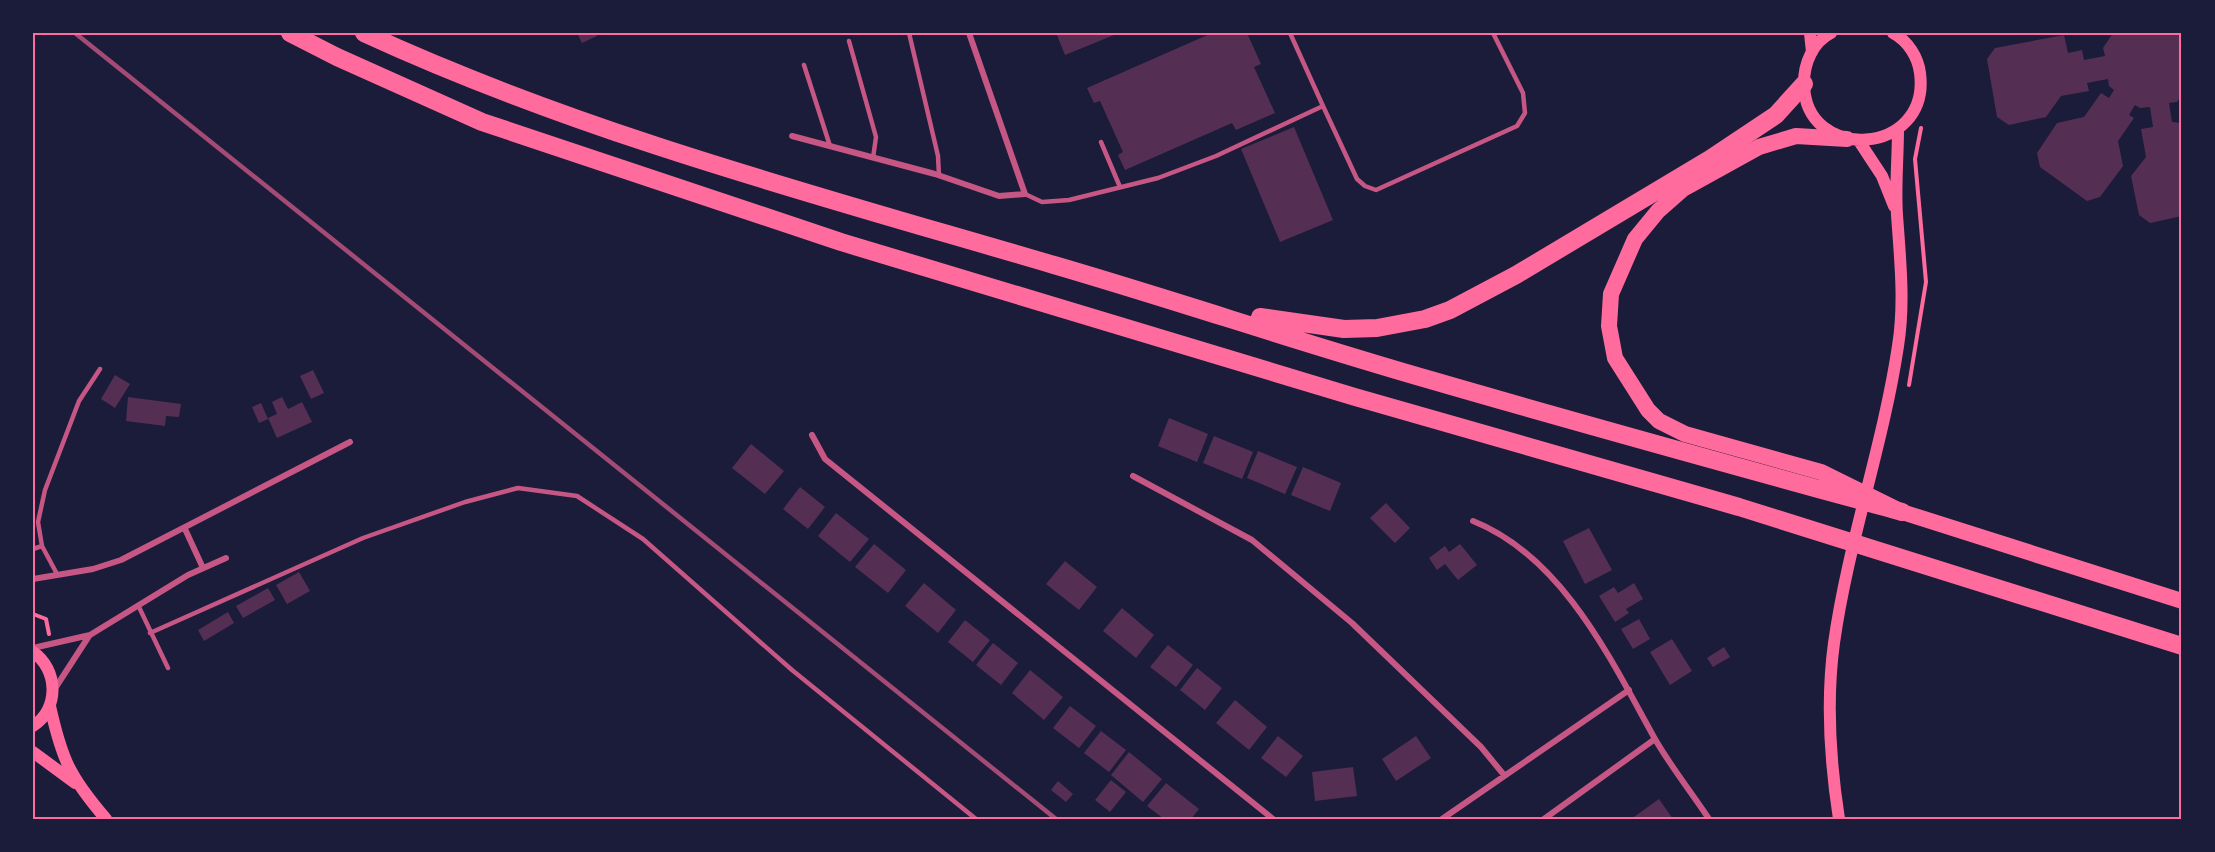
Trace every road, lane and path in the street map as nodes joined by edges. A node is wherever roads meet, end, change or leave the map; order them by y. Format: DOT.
graph roads {
  1 [pos="290,33"];
  2 [pos="364,33"];
  3 [pos="909,33"];
  4 [pos="969,33"];
  5 [pos="1290,33"];
  6 [pos="1493,33"];
  7 [pos="1810,33"];
  8 [pos="1831,33"];
  9 [pos="1893,33"];
  10 [pos="849,41"];
  11 [pos="1812,52"];
  12 [pos="804,65"];
  13 [pos="1804,84"];
  14 [pos="1323,106"];
  15 [pos="1923,125"];
  16 [pos="1898,129"];
  17 [pos="792,136"];
  18 [pos="1853,140"];
  19 [pos="1101,142"];
  20 [pos="830,146"];
  21 [pos="873,158"];
  22 [pos="939,176"];
  23 [pos="1120,187"];
  24 [pos="1025,194"];
  25 [pos="1897,213"];
  26 [pos="1208,310"];
  27 [pos="100,369"];
  28 [pos="1907,393"];
  29 [pos="812,435"];
  30 [pos="350,442"];
  31 [pos="1133,476"];
  32 [pos="1902,512"];
  33 [pos="1473,521"];
  34 [pos="185,529"];
  35 [pos="42,546"];
  36 [pos="33,549"];
  37 [pos="226,558"];
  38 [pos="203,568"];
  39 [pos="57,574"];
  40 [pos="33,579"];
  41 [pos="2182,601"];
  42 [pos="138,606"];
  43 [pos="33,614"];
  44 [pos="150,633"];
  45 [pos="90,635"];
  46 [pos="52,636"];
  47 [pos="2182,646"];
  48 [pos="33,650"];
  49 [pos="168,668"];
  50 [pos="54,690"];
  51 [pos="1629,690"];
  52 [pos="50,706"];
  53 [pos="33,726"];
  54 [pos="1655,739"];
  55 [pos="33,753"];
  56 [pos="1504,775"];
  57 [pos="76,784"];
  58 [pos="106,819"];
  59 [pos="975,819"];
  60 [pos="1273,819"];
  61 [pos="1442,819"];
  62 [pos="1544,819"];
  63 [pos="1710,819"];
  64 [pos="1839,819"];
  1 -- 47 [label="highway"];
  2 -- 26 [label="highway"];
  3 -- 22 [label="lane"];
  4 -- 24 [label="street"];
  5 -- 14 [label="lane"];
  6 -- 14 [label="lane"];
  7 -- 11 [label="main road"];
  8 -- 11 [label="main road"];
  9 -- 16 [label="main road"];
  10 -- 21 [label="lane"];
  11 -- 13 [label="main road"];
  12 -- 20 [label="lane"];
  13 -- 18 [label="main road"];
  13 -- 26 [label="highway"];
  14 -- 23 [label="lane"];
  15 -- 28 [label="path"];
  16 -- 18 [label="main road"];
  16 -- 25 [label="main road"];
  17 -- 20 [label="street"];
  18 -- 25 [label="main road"];
  18 -- 32 [label="highway"];
  19 -- 23 [label="lane"];
  20 -- 21 [label="street"];
  21 -- 22 [label="street"];
  22 -- 24 [label="street"];
  23 -- 24 [label="lane"];
  25 -- 64 [label="main road"];
  26 -- 32 [label="highway"];
  27 -- 35 [label="lane"];
  29 -- 60 [label="street"];
  30 -- 34 [label="street"];
  31 -- 56 [label="street"];
  32 -- 41 [label="highway"];
  33 -- 51 [label="street"];
  34 -- 38 [label="street"];
  34 -- 39 [label="street"];
  35 -- 36 [label="lane"];
  35 -- 39 [label="lane"];
  37 -- 38 [label="street"];
  38 -- 42 [label="street"];
  39 -- 40 [label="street"];
  42 -- 44 [label="lane"];
  42 -- 45 [label="street"];
  43 -- 46 [label="path"];
  44 -- 49 [label="lane"];
  44 -- 59 [label="lane"];
  45 -- 48 [label="street"];
  45 -- 50 [label="street"];
  48 -- 50 [label="main road"];
  50 -- 52 [label="main road"];
  51 -- 54 [label="street"];
  51 -- 56 [label="street"];
  52 -- 53 [label="main road"];
  52 -- 57 [label="main road"];
  54 -- 62 [label="street"];
  54 -- 63 [label="street"];
  55 -- 57 [label="main road"];
  56 -- 61 [label="street"];
  57 -- 58 [label="main road"];
}
